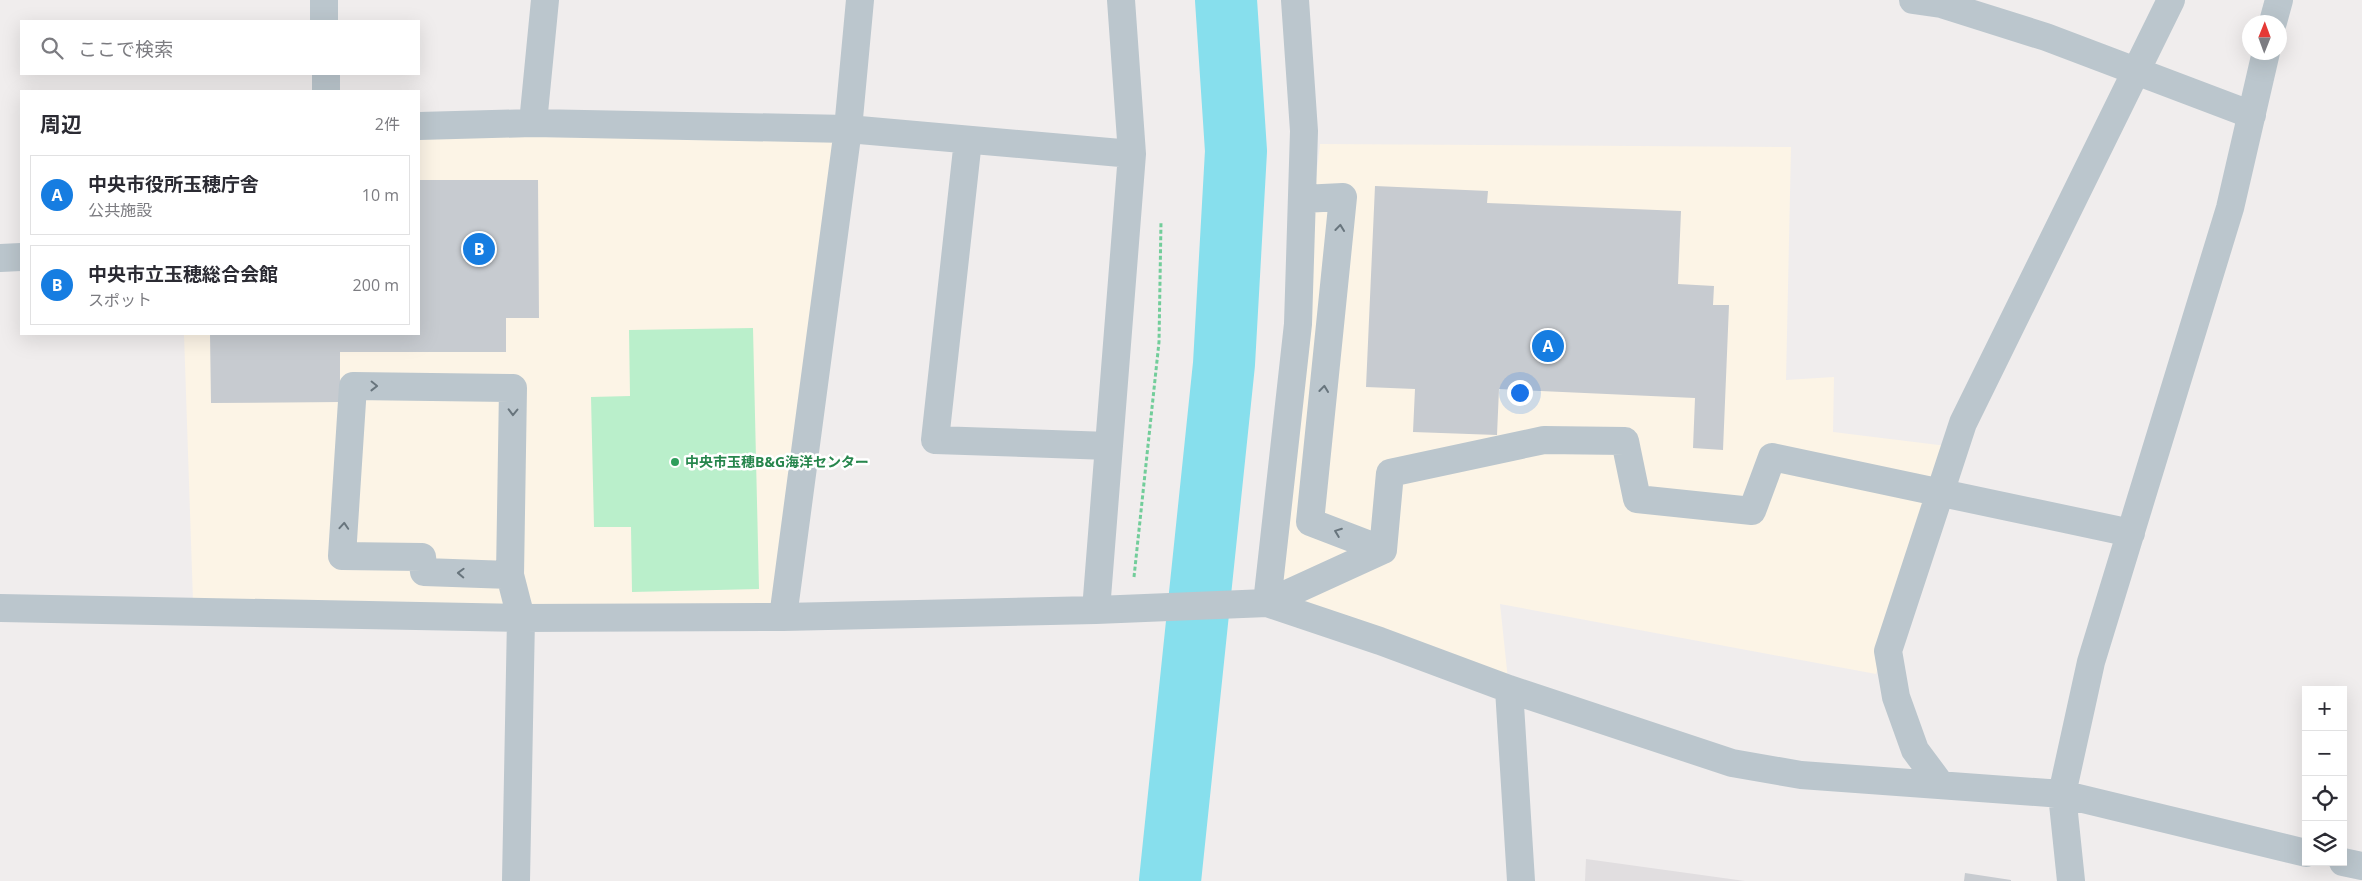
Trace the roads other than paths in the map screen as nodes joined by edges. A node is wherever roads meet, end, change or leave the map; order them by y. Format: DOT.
graph roads {
  1 [pos="324,0"];
  2 [pos="546,0"];
  3 [pos="860,0"];
  4 [pos="1121,0"];
  5 [pos="1295,0"];
  6 [pos="1913,0"];
  7 [pos="2171,0"];
  8 [pos="2279,0"];
  9 [pos="2275,15"];
  10 [pos="324,20"];
  11 [pos="2264,60"];
  12 [pos="2137,71"];
  13 [pos="326,75"];
  14 [pos="326,90"];
  15 [pos="2252,115"];
  16 [pos="533,123"];
  17 [pos="420,126"];
  18 [pos="848,129"];
  19 [pos="968,140"];
  20 [pos="1132,154"];
  21 [pos="1302,199"];
  22 [pos="20,257"];
  23 [pos="0,258"];
  24 [pos="1109,446"];
  25 [pos="1940,492"];
  26 [pos="2131,533"];
  27 [pos="1383,550"];
  28 [pos="510,575"];
  29 [pos="1267,603"];
  30 [pos="0,608"];
  31 [pos="1096,610"];
  32 [pos="783,617"];
  33 [pos="521,618"];
  34 [pos="1509,689"];
  35 [pos="1941,785"];
  36 [pos="2062,794"];
  37 [pos="2302,852"];
  38 [pos="2347,863"];
  39 [pos="2362,866"];
  40 [pos="516,881"];
  41 [pos="1521,881"];
  42 [pos="2071,881"];
  1 -- 10 [label="street"];
  2 -- 16 [label="street"];
  3 -- 18 [label="street"];
  4 -- 20 [label="street"];
  5 -- 21 [label="street"];
  6 -- 12 [label="street"];
  7 -- 12 [label="street"];
  8 -- 9 [label="street"];
  11 -- 15 [label="street"];
  12 -- 15 [label="street"];
  12 -- 25 [label="street"];
  13 -- 14 [label="street"];
  15 -- 26 [label="street"];
  16 -- 17 [label="street"];
  16 -- 18 [label="street"];
  18 -- 19 [label="street"];
  18 -- 32 [label="street"];
  19 -- 20 [label="street"];
  19 -- 24 [label="street"];
  20 -- 24 [label="street"];
  27 -- 21 [label="street, one-way"];
  21 -- 29 [label="street"];
  22 -- 23 [label="street"];
  24 -- 31 [label="street"];
  25 -- 26 [label="street"];
  25 -- 27 [label="street"];
  25 -- 35 [label="street"];
  26 -- 36 [label="street"];
  27 -- 29 [label="street"];
  28 -- 28 [label="street, one-way"];
  28 -- 33 [label="street"];
  29 -- 31 [label="street"];
  29 -- 34 [label="street"];
  30 -- 33 [label="street"];
  31 -- 32 [label="street"];
  32 -- 33 [label="street"];
  33 -- 40 [label="street"];
  34 -- 35 [label="street"];
  34 -- 41 [label="street"];
  35 -- 36 [label="street"];
  36 -- 37 [label="street"];
  36 -- 42 [label="street"];
  38 -- 39 [label="street"];
}
